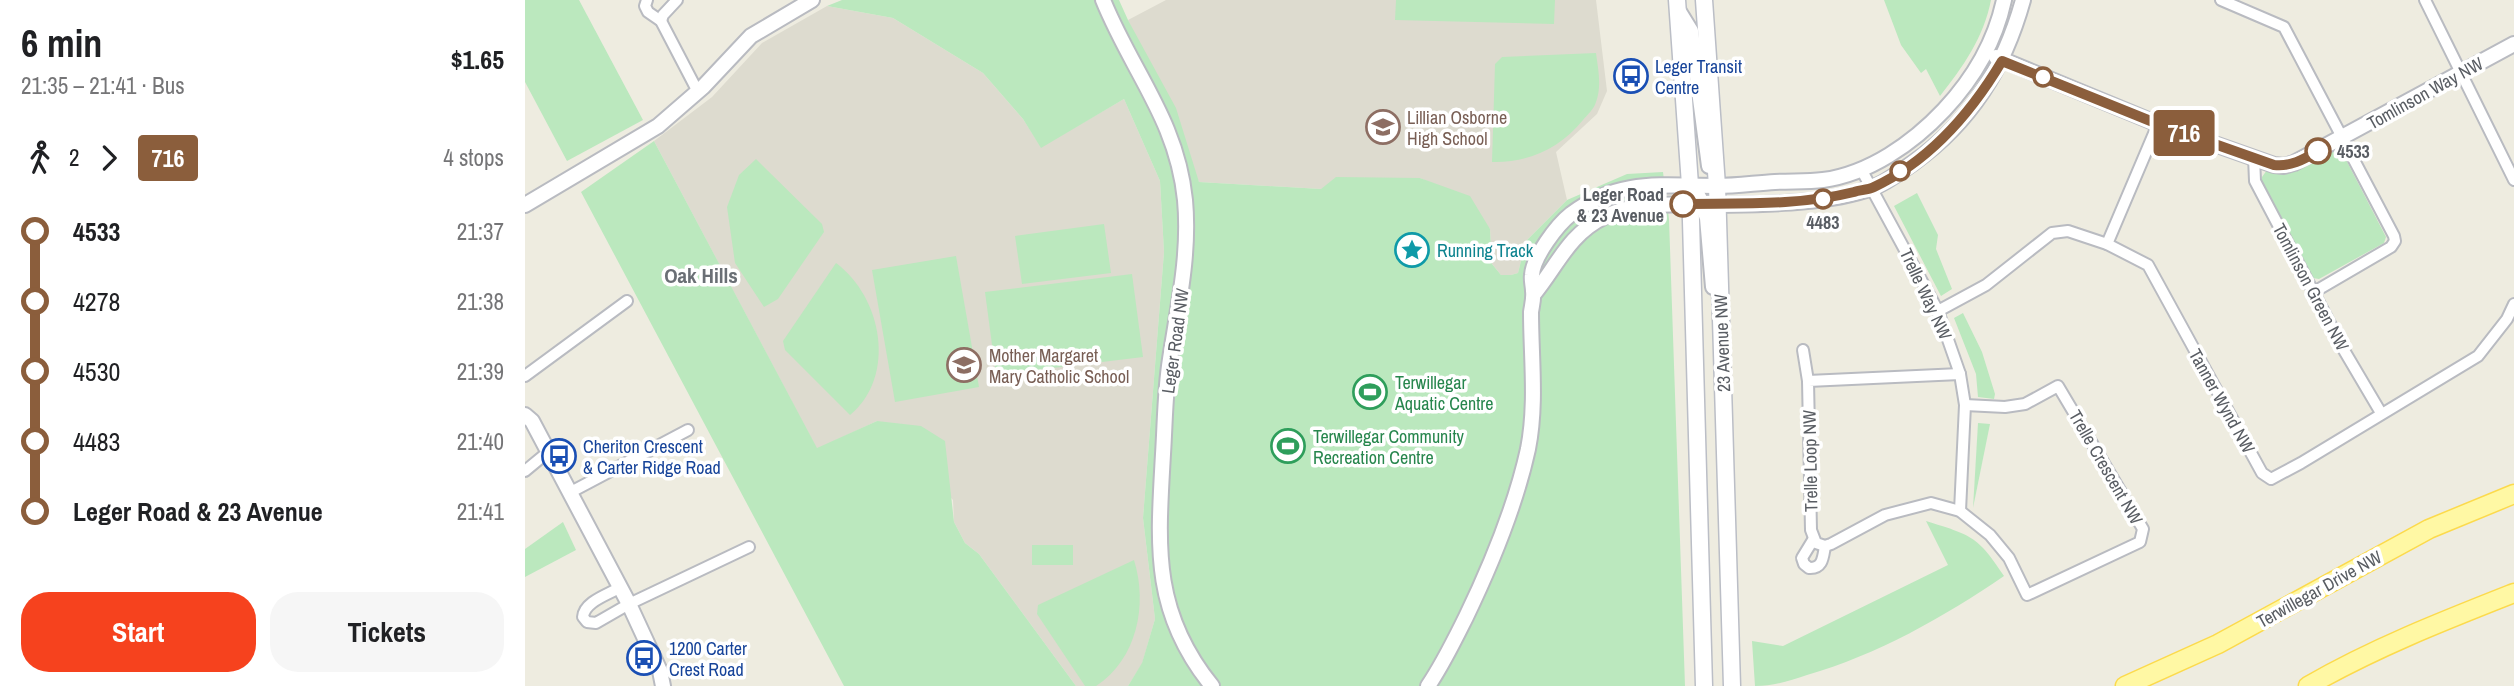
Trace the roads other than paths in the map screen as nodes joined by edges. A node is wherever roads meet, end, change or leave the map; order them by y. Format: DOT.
graph roads {
  1 [pos="647,0"];
  2 [pos="677,0"];
  3 [pos="811,0"];
  4 [pos="1104,0"];
  5 [pos="1704,0"];
  6 [pos="2004,0"];
  7 [pos="2023,0"];
  8 [pos="2221,0"];
  9 [pos="2425,0"];
  10 [pos="1678,5"];
  11 [pos="661,21"];
  12 [pos="2514,44"];
  13 [pos="1986,51"];
  14 [pos="2002,61"];
  15 [pos="2462,72"];
  16 [pos="698,92"];
  17 [pos="2158,124"];
  18 [pos="2342,138"];
  19 [pos="2254,157"];
  20 [pos="1861,169"];
  21 [pos="2514,180"];
  22 [pos="1690,184"];
  23 [pos="1714,186"];
  24 [pos="1873,188"];
  25 [pos="1704,204"];
  26 [pos="525,205"];
  27 [pos="2107,244"];
  28 [pos="2314,292"];
  29 [pos="1534,294"];
  30 [pos="627,301"];
  31 [pos="2514,304"];
  32 [pos="1938,311"];
  33 [pos="1803,350"];
  34 [pos="1960,374"];
  35 [pos="525,376"];
  36 [pos="1808,382"];
  37 [pos="1965,405"];
  38 [pos="2381,412"];
  39 [pos="525,415"];
  40 [pos="688,430"];
  41 [pos="548,452"];
  42 [pos="525,471"];
  43 [pos="569,493"];
  44 [pos="2514,494"];
  45 [pos="1960,511"];
  46 [pos="1813,540"];
  47 [pos="1825,546"];
  48 [pos="749,547"];
  49 [pos="619,588"];
  50 [pos="2514,593"];
  51 [pos="629,604"];
  52 [pos="663,686"];
  53 [pos="1212,686"];
  54 [pos="1428,686"];
  55 [pos="1703,686"];
  56 [pos="1732,686"];
  57 [pos="2125,686"];
  58 [pos="2308,686"];
  1 -- 11 [label="street"];
  2 -- 11 [label="street"];
  3 -- 16 [label="street"];
  4 -- 53 [label="street, Leger Road NW"];
  5 -- 23 [label="main road, 23 Avenue NW"];
  6 -- 13 [label="street"];
  7 -- 14 [label="street"];
  8 -- 18 [label="street"];
  9 -- 15 [label="street"];
  10 -- 22 [label="main road, 23 Avenue NW"];
  10 -- 23 [label="street"];
  11 -- 16 [label="street"];
  12 -- 15 [label="street, Tomlinson Way NW"];
  13 -- 14 [label="street, Tomlinson Way NW"];
  13 -- 20 [label="street"];
  14 -- 17 [label="street, Tomlinson Way NW"];
  14 -- 24 [label="street"];
  15 -- 18 [label="street, Tomlinson Way NW"];
  15 -- 21 [label="street"];
  16 -- 26 [label="street"];
  17 -- 19 [label="street, Tomlinson Way NW"];
  17 -- 27 [label="street"];
  18 -- 19 [label="street, Tomlinson Way NW"];
  18 -- 28 [label="street"];
  19 -- 28 [label="street, Tomlinson Green NW"];
  20 -- 23 [label="street"];
  20 -- 24 [label="street, Trelle Way NW"];
  22 -- 23 [label="street"];
  22 -- 25 [label="main road, 23 Avenue NW"];
  22 -- 29 [label="street"];
  23 -- 25 [label="main road, 23 Avenue NW"];
  24 -- 25 [label="street"];
  24 -- 32 [label="street, Trelle Way NW"];
  25 -- 29 [label="street"];
  25 -- 55 [label="main road, 23 Avenue NW"];
  25 -- 56 [label="main road, 23 Avenue NW"];
  27 -- 32 [label="street, Tanner Wynd NW"];
  27 -- 38 [label="street, Tanner Wynd NW"];
  28 -- 38 [label="street, Tomlinson Green NW"];
  29 -- 54 [label="street"];
  30 -- 35 [label="street"];
  31 -- 38 [label="street, Tanner Wynd NW"];
  32 -- 34 [label="street, Trelle Way NW"];
  33 -- 36 [label="street, Trelle Loop NW"];
  34 -- 36 [label="street"];
  34 -- 37 [label="street, Trelle Way NW"];
  36 -- 46 [label="street, Trelle Loop NW"];
  37 -- 45 [label="street, Trelle Way NW"];
  37 -- 45 [label="street, Trelle Crescent NW"];
  39 -- 41 [label="street"];
  40 -- 43 [label="street"];
  41 -- 42 [label="street"];
  41 -- 43 [label="street"];
  43 -- 49 [label="street"];
  44 -- 57 [label="main road, Terwillegar Drive NW"];
  45 -- 47 [label="street, Trelle Loop NW"];
  46 -- 47 [label="street"];
  46 -- 47 [label="street, Trelle Loop NW"];
  48 -- 51 [label="street"];
  49 -- 51 [label="street"];
  49 -- 51 [label="street"];
  50 -- 58 [label="main road"];
  51 -- 52 [label="street"];
}
